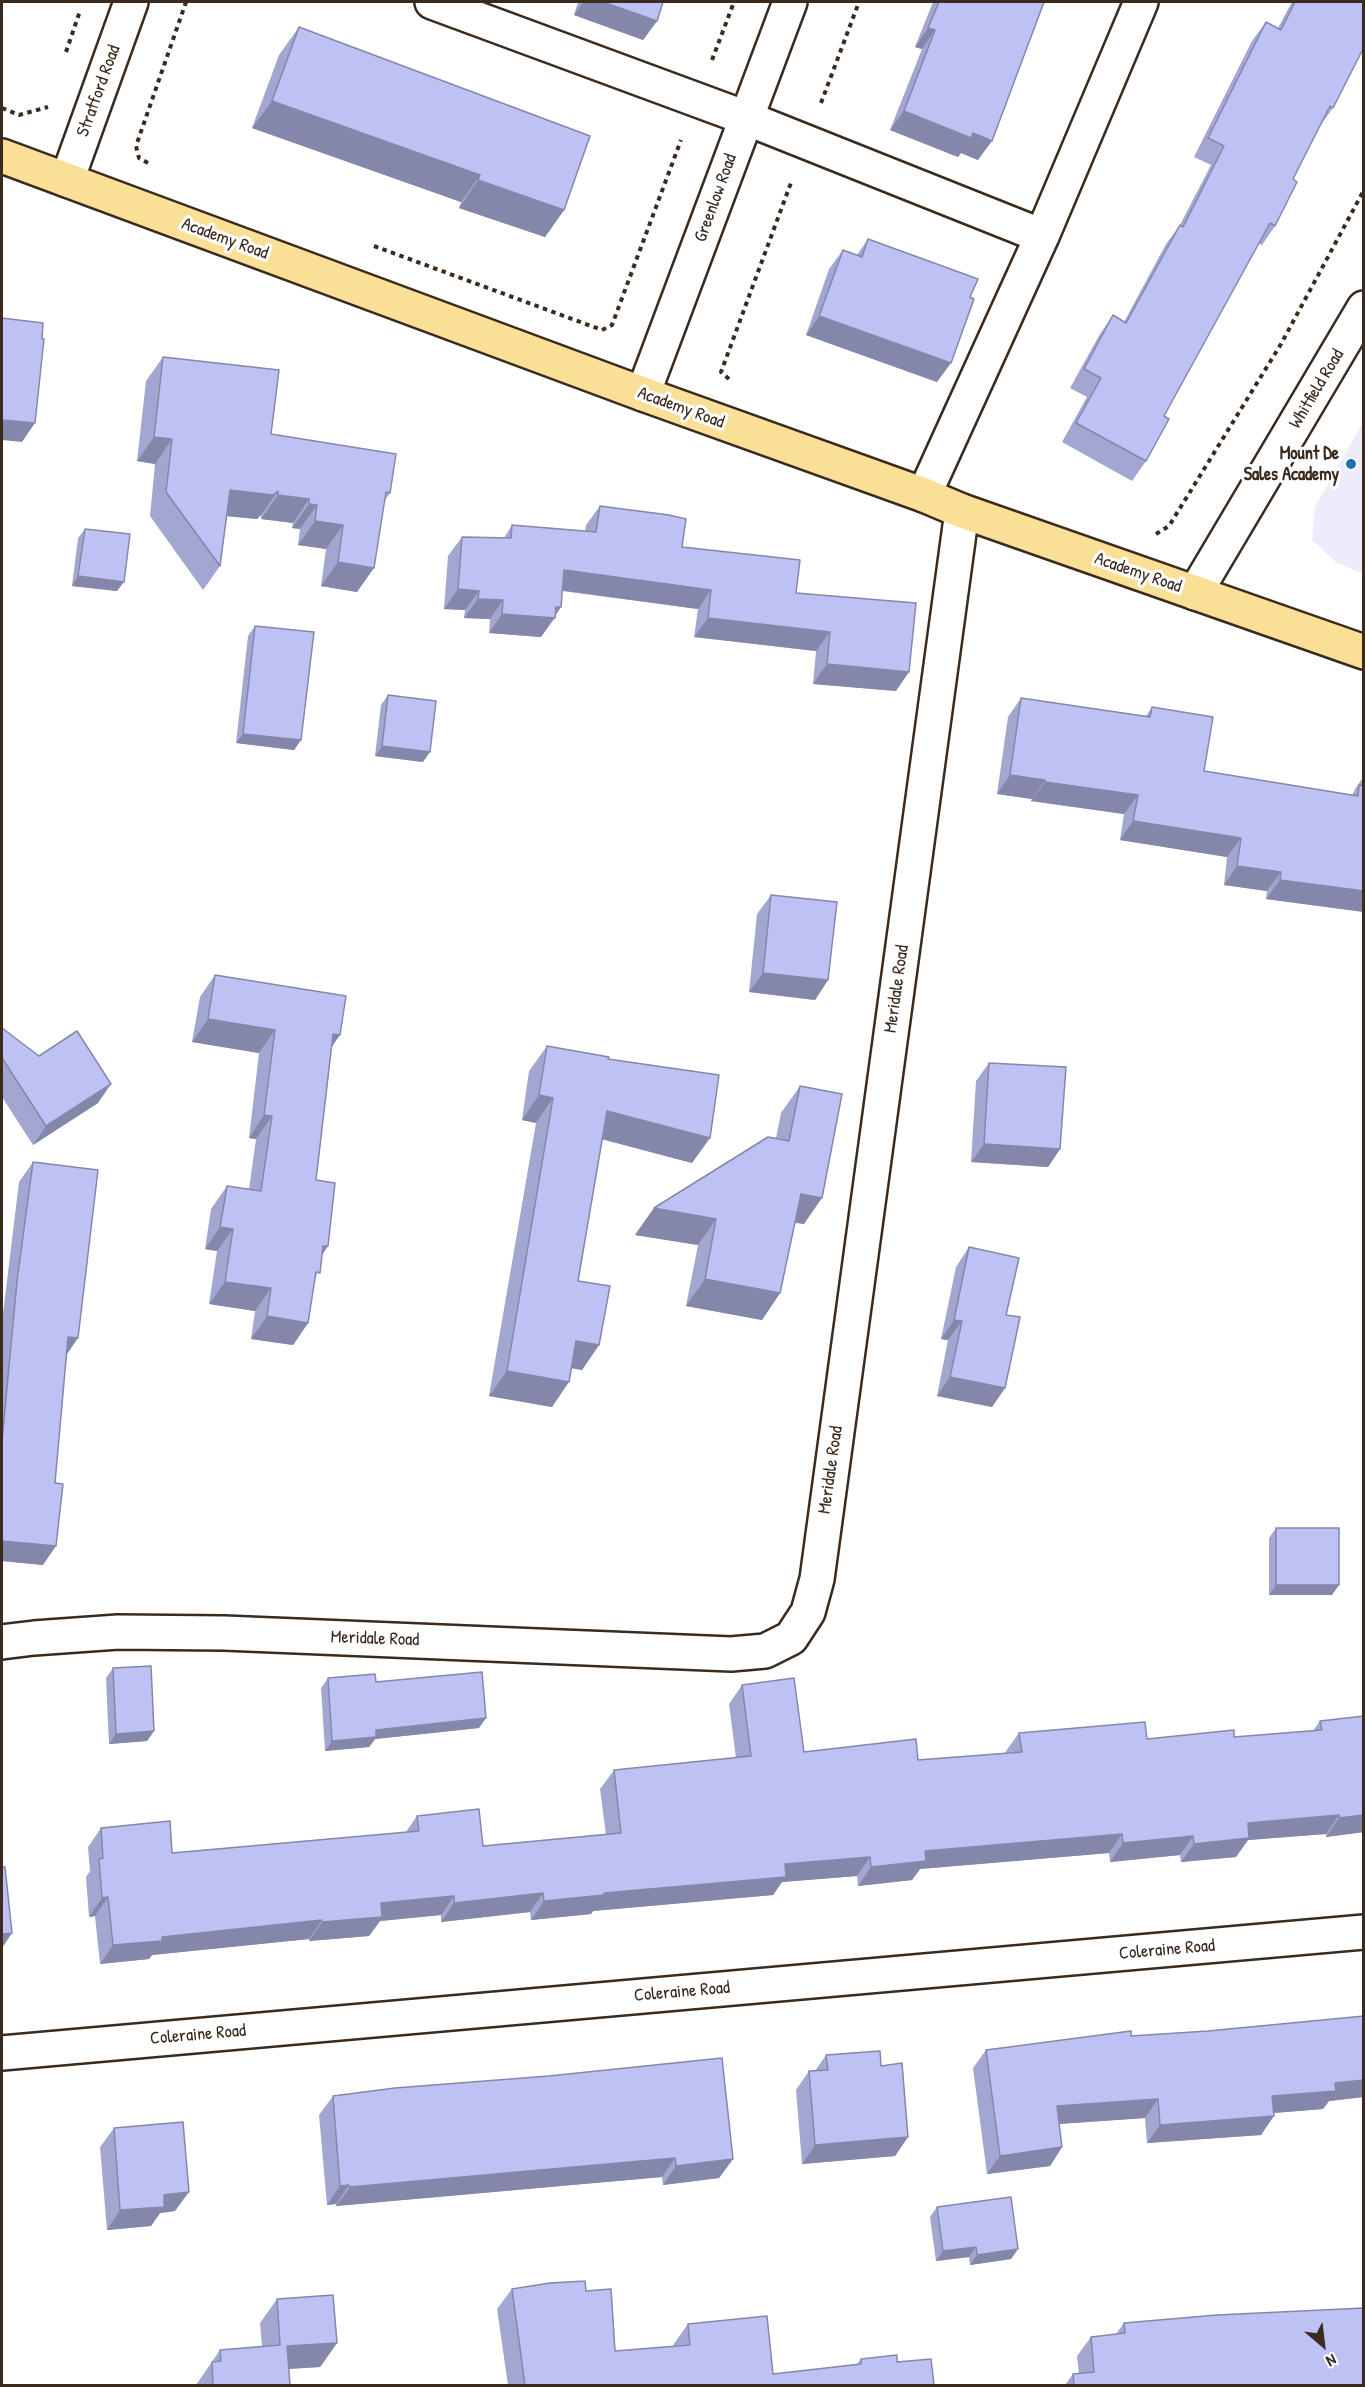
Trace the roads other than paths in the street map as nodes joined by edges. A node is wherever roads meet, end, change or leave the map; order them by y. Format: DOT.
graph roads {
  1 [pos="131,2"];
  2 [pos="790,2"];
  3 [pos="1141,2"];
  4 [pos="448,4"];
  5 [pos="746,118"];
  6 [pos="2,156"];
  7 [pos="66,180"];
  8 [pos="1042,236"];
  9 [pos="1364,308"];
  10 [pos="643,394"];
  11 [pos="924,495"];
  12 [pos="962,511"];
  13 [pos="1195,593"];
  14 [pos="1364,652"];
  15 [pos="2,1642"];
  16 [pos="1364,1932"];
  17 [pos="2,2053"];
  1 -- 7 [label="street, Stratford Road"];
  2 -- 5 [label="street, Greenlow Road"];
  3 -- 8 [label="street"];
  4 -- 5 [label="street"];
  5 -- 8 [label="street"];
  5 -- 10 [label="street, Greenlow Road"];
  6 -- 7 [label="main road, Academy Road"];
  7 -- 10 [label="main road, Academy Road"];
  8 -- 11 [label="street"];
  9 -- 13 [label="street, Whitfield Road"];
  10 -- 11 [label="main road, Academy Road"];
  11 -- 12 [label="main road, Academy Road"];
  12 -- 13 [label="main road, Academy Road"];
  12 -- 15 [label="street, Meridale Road"];
  13 -- 14 [label="main road, Academy Road"];
  16 -- 17 [label="street, Coleraine Road"];
}
